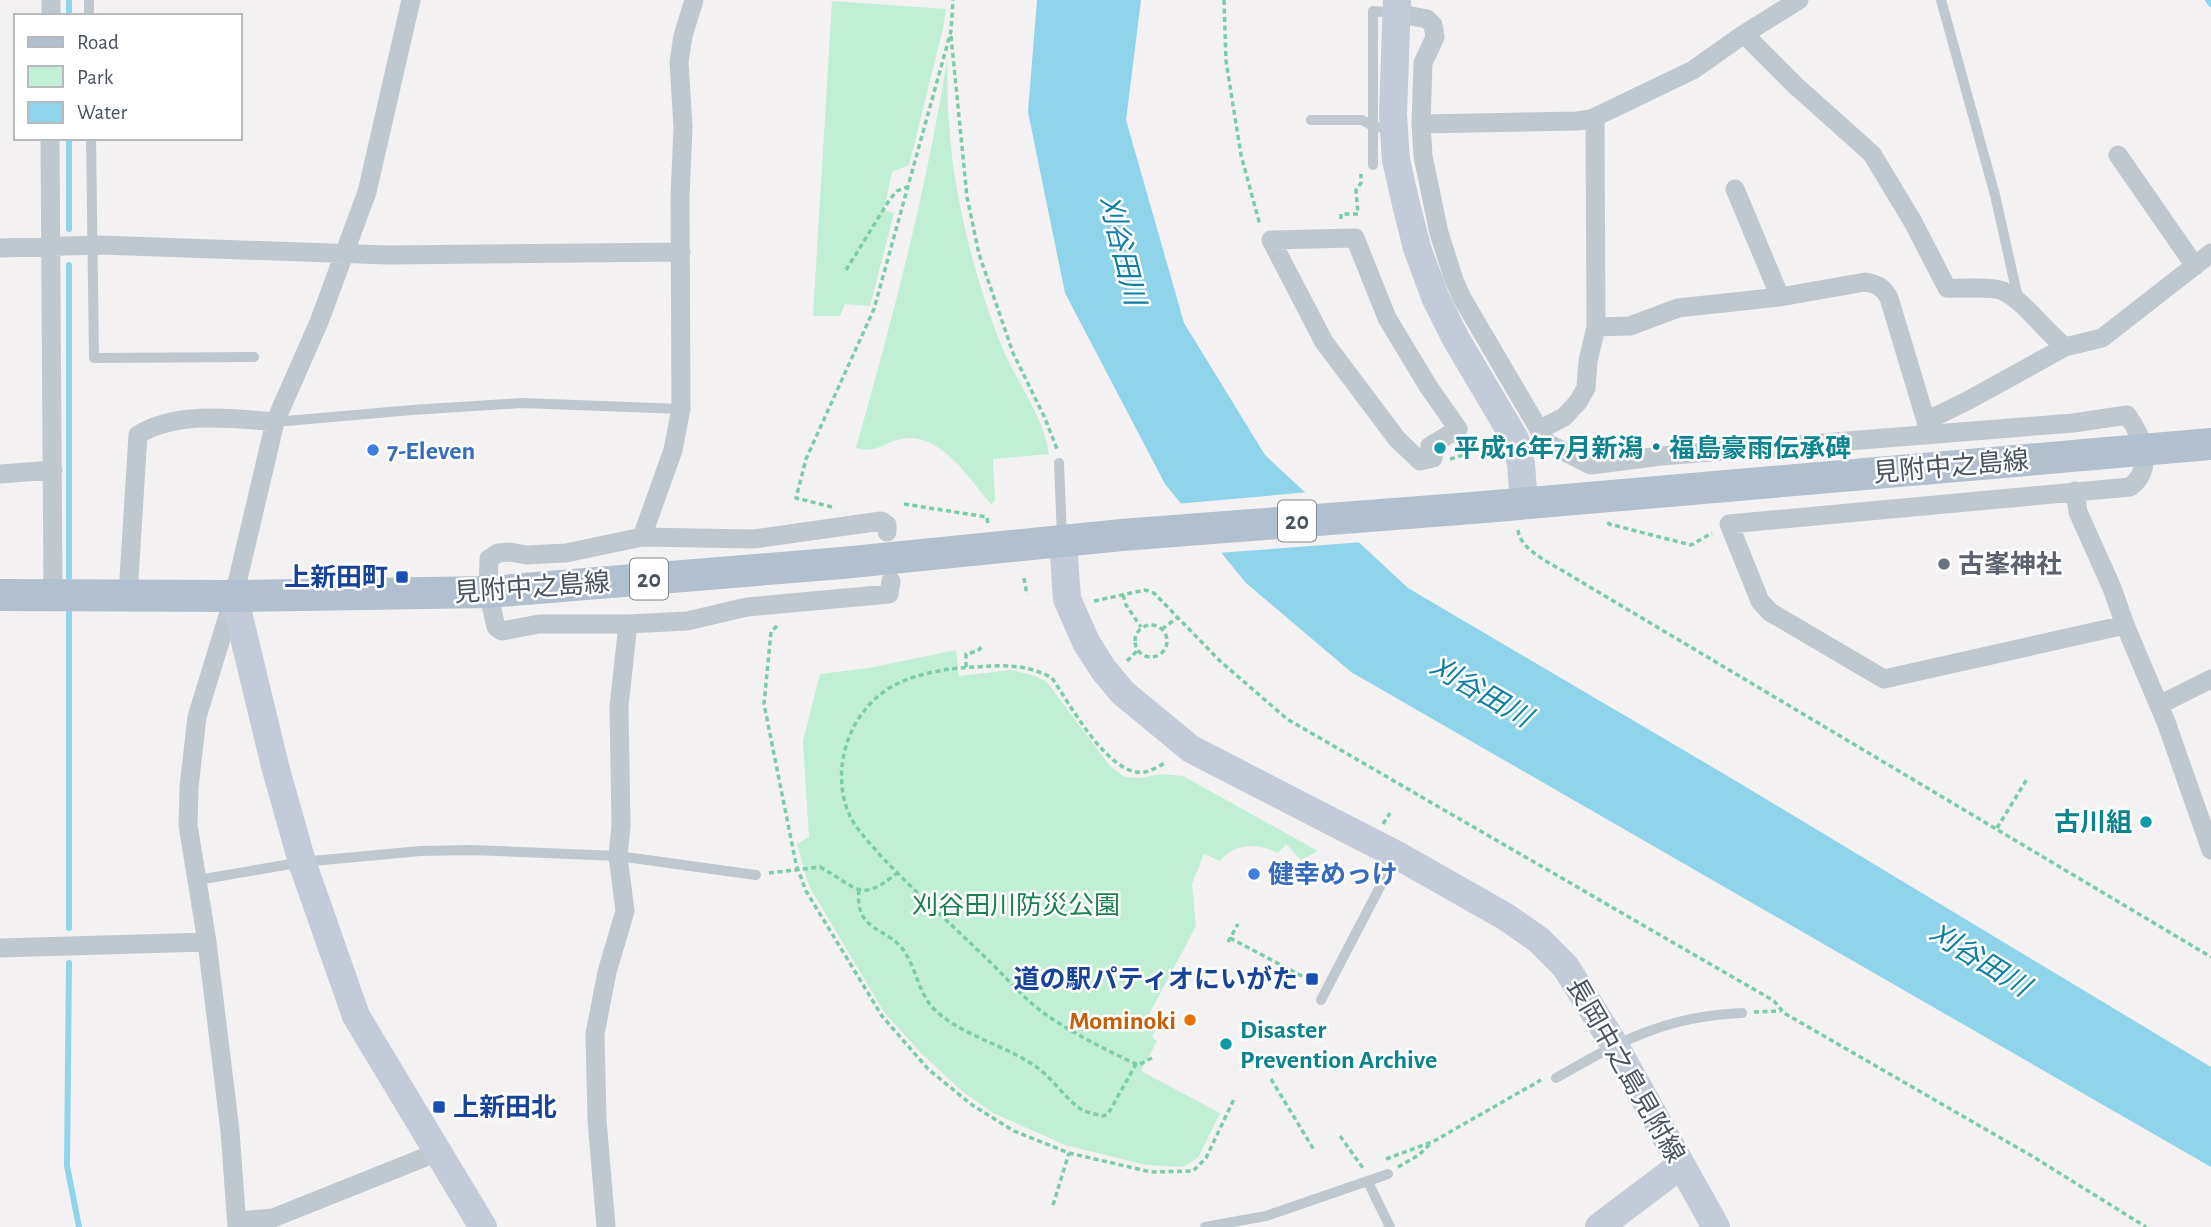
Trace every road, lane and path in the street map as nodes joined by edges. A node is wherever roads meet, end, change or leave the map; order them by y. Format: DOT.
graph roads {
  1 [pos="411,0"];
  2 [pos="694,0"];
  3 [pos="953,0"];
  4 [pos="1799,0"];
  5 [pos="1941,0"];
  6 [pos="1397,7"];
  7 [pos="951,31"];
  8 [pos="1744,34"];
  9 [pos="1595,117"];
  10 [pos="1311,120"];
  11 [pos="1396,126"];
  12 [pos="50,140"];
  13 [pos="91,140"];
  14 [pos="2118,155"];
  15 [pos="1367,165"];
  16 [pos="907,187"];
  17 [pos="1735,189"];
  18 [pos="1339,239"];
  19 [pos="92,246"];
  20 [pos="0,248"];
  21 [pos="50,248"];
  22 [pos="681,252"];
  23 [pos="346,253"];
  24 [pos="2211,253"];
  25 [pos="2195,266"];
  26 [pos="846,270"];
  27 [pos="1780,298"];
  28 [pos="2019,302"];
  29 [pos="1596,327"];
  30 [pos="2065,347"];
  31 [pos="254,357"];
  32 [pos="681,409"];
  33 [pos="275,422"];
  34 [pos="1927,428"];
  35 [pos="1539,429"];
  36 [pos="2211,444"];
  37 [pos="2144,450"];
  38 [pos="1059,463"];
  39 [pos="53,470"];
  40 [pos="0,474"];
  41 [pos="2075,491"];
  42 [pos="904,504"];
  43 [pos="841,510"];
  44 [pos="1521,514"];
  45 [pos="982,516"];
  46 [pos="1605,517"];
  47 [pos="887,532"];
  48 [pos="642,537"];
  49 [pos="1063,541"];
  50 [pos="1691,545"];
  51 [pos="1024,578"];
  52 [pos="891,581"];
  53 [pos="488,592"];
  54 [pos="128,594"];
  55 [pos="0,595"];
  56 [pos="53,595"];
  57 [pos="1027,595"];
  58 [pos="1123,595"];
  59 [pos="234,596"];
  60 [pos="1092,602"];
  61 [pos="1177,617"];
  62 [pos="628,624"];
  63 [pos="786,624"];
  64 [pos="2125,625"];
  65 [pos="1141,627"];
  66 [pos="1163,629"];
  67 [pos="983,645"];
  68 [pos="1137,651"];
  69 [pos="1127,661"];
  70 [pos="966,667"];
  71 [pos="2211,679"];
  72 [pos="2159,705"];
  73 [pos="1165,763"];
  74 [pos="2027,779"];
  75 [pos="1390,813"];
  76 [pos="1382,825"];
  77 [pos="1996,829"];
  78 [pos="2211,850"];
  79 [pos="1397,855"];
  80 [pos="618,856"];
  81 [pos="302,862"];
  82 [pos="798,868"];
  83 [pos="897,873"];
  84 [pos="756,875"];
  85 [pos="198,880"];
  86 [pos="859,890"];
  87 [pos="1238,924"];
  88 [pos="207,943"];
  89 [pos="0,948"];
  90 [pos="2211,957"];
  91 [pos="1315,984"];
  92 [pos="1321,1000"];
  93 [pos="1742,1013"];
  94 [pos="1784,1013"];
  95 [pos="1614,1044"];
  96 [pos="1152,1058"];
  97 [pos="1136,1064"];
  98 [pos="1556,1077"];
  99 [pos="1271,1079"];
  100 [pos="1234,1098"];
  101 [pos="1340,1136"];
  102 [pos="1434,1141"];
  103 [pos="1314,1150"];
  104 [pos="438,1152"];
  105 [pos="1069,1153"];
  106 [pos="1385,1159"];
  107 [pos="1373,1164"];
  108 [pos="1681,1164"];
  109 [pos="1388,1174"];
  110 [pos="1368,1182"];
  111 [pos="1053,1205"];
  112 [pos="237,1224"];
  113 [pos="1230,1224"];
  114 [pos="483,1227"];
  115 [pos="606,1227"];
  116 [pos="1205,1227"];
  117 [pos="1390,1227"];
  118 [pos="1599,1227"];
  119 [pos="1716,1227"];
  120 [pos="2146,1227"];
  1 -- 23 [label="street"];
  2 -- 22 [label="street"];
  3 -- 7 [label="path"];
  4 -- 8 [label="street"];
  5 -- 28 [label="lane"];
  6 -- 11 [label="main road"];
  6 -- 11 [label="street"];
  7 -- 16 [label="path"];
  7 -- 38 [label="path"];
  8 -- 9 [label="street"];
  8 -- 28 [label="street"];
  9 -- 11 [label="street"];
  9 -- 29 [label="street"];
  10 -- 11 [label="lane"];
  11 -- 15 [label="lane"];
  11 -- 35 [label="street"];
  11 -- 44 [label="main road"];
  12 -- 21 [label="street"];
  13 -- 19 [label="lane"];
  14 -- 25 [label="street"];
  15 -- 18 [label="path"];
  16 -- 26 [label="path"];
  16 -- 43 [label="path"];
  17 -- 27 [label="street"];
  18 -- 18 [label="street"];
  19 -- 21 [label="street"];
  19 -- 23 [label="street"];
  19 -- 31 [label="lane"];
  20 -- 21 [label="street"];
  21 -- 39 [label="street"];
  22 -- 23 [label="street"];
  22 -- 32 [label="street"];
  23 -- 33 [label="street"];
  24 -- 25 [label="street"];
  25 -- 30 [label="street"];
  27 -- 29 [label="street"];
  27 -- 34 [label="street"];
  28 -- 30 [label="street"];
  29 -- 35 [label="street"];
  30 -- 34 [label="street"];
  32 -- 33 [label="lane"];
  32 -- 48 [label="street"];
  33 -- 54 [label="street"];
  33 -- 59 [label="street"];
  34 -- 35 [label="street"];
  34 -- 37 [label="street"];
  36 -- 37 [label="main road, 見附中之島線 / 20"];
  37 -- 41 [label="street"];
  37 -- 44 [label="main road, 見附中之島線 / 20"];
  38 -- 49 [label="lane"];
  39 -- 40 [label="street"];
  39 -- 56 [label="street"];
  41 -- 64 [label="street"];
  41 -- 64 [label="street"];
  42 -- 45 [label="path"];
  44 -- 49 [label="main road, 20"];
  44 -- 77 [label="path"];
  46 -- 50 [label="path"];
  47 -- 48 [label="street"];
  48 -- 53 [label="street"];
  49 -- 53 [label="main road, 見附中之島線 / 20"];
  49 -- 79 [label="main road, 長岡中之島見附線"];
  51 -- 57 [label="path"];
  52 -- 62 [label="street"];
  53 -- 59 [label="main road, 見附中之島線 / 20"];
  53 -- 62 [label="street"];
  54 -- 56 [label="main road, 見附中之島線 / 20"];
  54 -- 59 [label="main road, 見附中之島線 / 20"];
  55 -- 56 [label="main road, 見附中之島線 / 20"];
  58 -- 60 [label="path"];
  58 -- 61 [label="path"];
  58 -- 65 [label="path"];
  59 -- 81 [label="main road"];
  59 -- 85 [label="street"];
  61 -- 66 [label="path"];
  61 -- 94 [label="path"];
  62 -- 80 [label="street"];
  63 -- 82 [label="path"];
  64 -- 72 [label="street"];
  65 -- 66 [label="path"];
  65 -- 68 [label="path"];
  66 -- 68 [label="path"];
  67 -- 70 [label="path"];
  68 -- 69 [label="path"];
  70 -- 73 [label="path"];
  70 -- 83 [label="path"];
  71 -- 72 [label="street"];
  72 -- 78 [label="street"];
  74 -- 77 [label="path"];
  75 -- 76 [label="path"];
  77 -- 90 [label="path"];
  79 -- 92 [label="lane"];
  79 -- 95 [label="main road, 長岡中之島見附線"];
  80 -- 81 [label="lane"];
  80 -- 84 [label="lane"];
  80 -- 115 [label="street"];
  81 -- 85 [label="lane"];
  81 -- 104 [label="main road"];
  82 -- 84 [label="path"];
  82 -- 86 [label="path"];
  82 -- 105 [label="path"];
  83 -- 86 [label="path"];
  83 -- 97 [label="path"];
  85 -- 88 [label="street"];
  86 -- 97 [label="path"];
  87 -- 91 [label="path"];
  88 -- 89 [label="street"];
  88 -- 112 [label="street"];
  93 -- 94 [label="path"];
  93 -- 95 [label="lane"];
  94 -- 120 [label="path"];
  95 -- 98 [label="lane"];
  95 -- 108 [label="main road, 長岡中之島見附線"];
  96 -- 97 [label="path"];
  98 -- 102 [label="path"];
  99 -- 103 [label="path"];
  100 -- 105 [label="path"];
  101 -- 107 [label="path"];
  102 -- 106 [label="path"];
  102 -- 109 [label="path"];
  104 -- 112 [label="street"];
  104 -- 114 [label="main road"];
  105 -- 111 [label="path"];
  108 -- 118 [label="main road"];
  108 -- 119 [label="main road, 長岡中之島見附線"];
  109 -- 110 [label="lane"];
  110 -- 113 [label="lane"];
  110 -- 117 [label="lane"];
  113 -- 116 [label="lane"];
}
